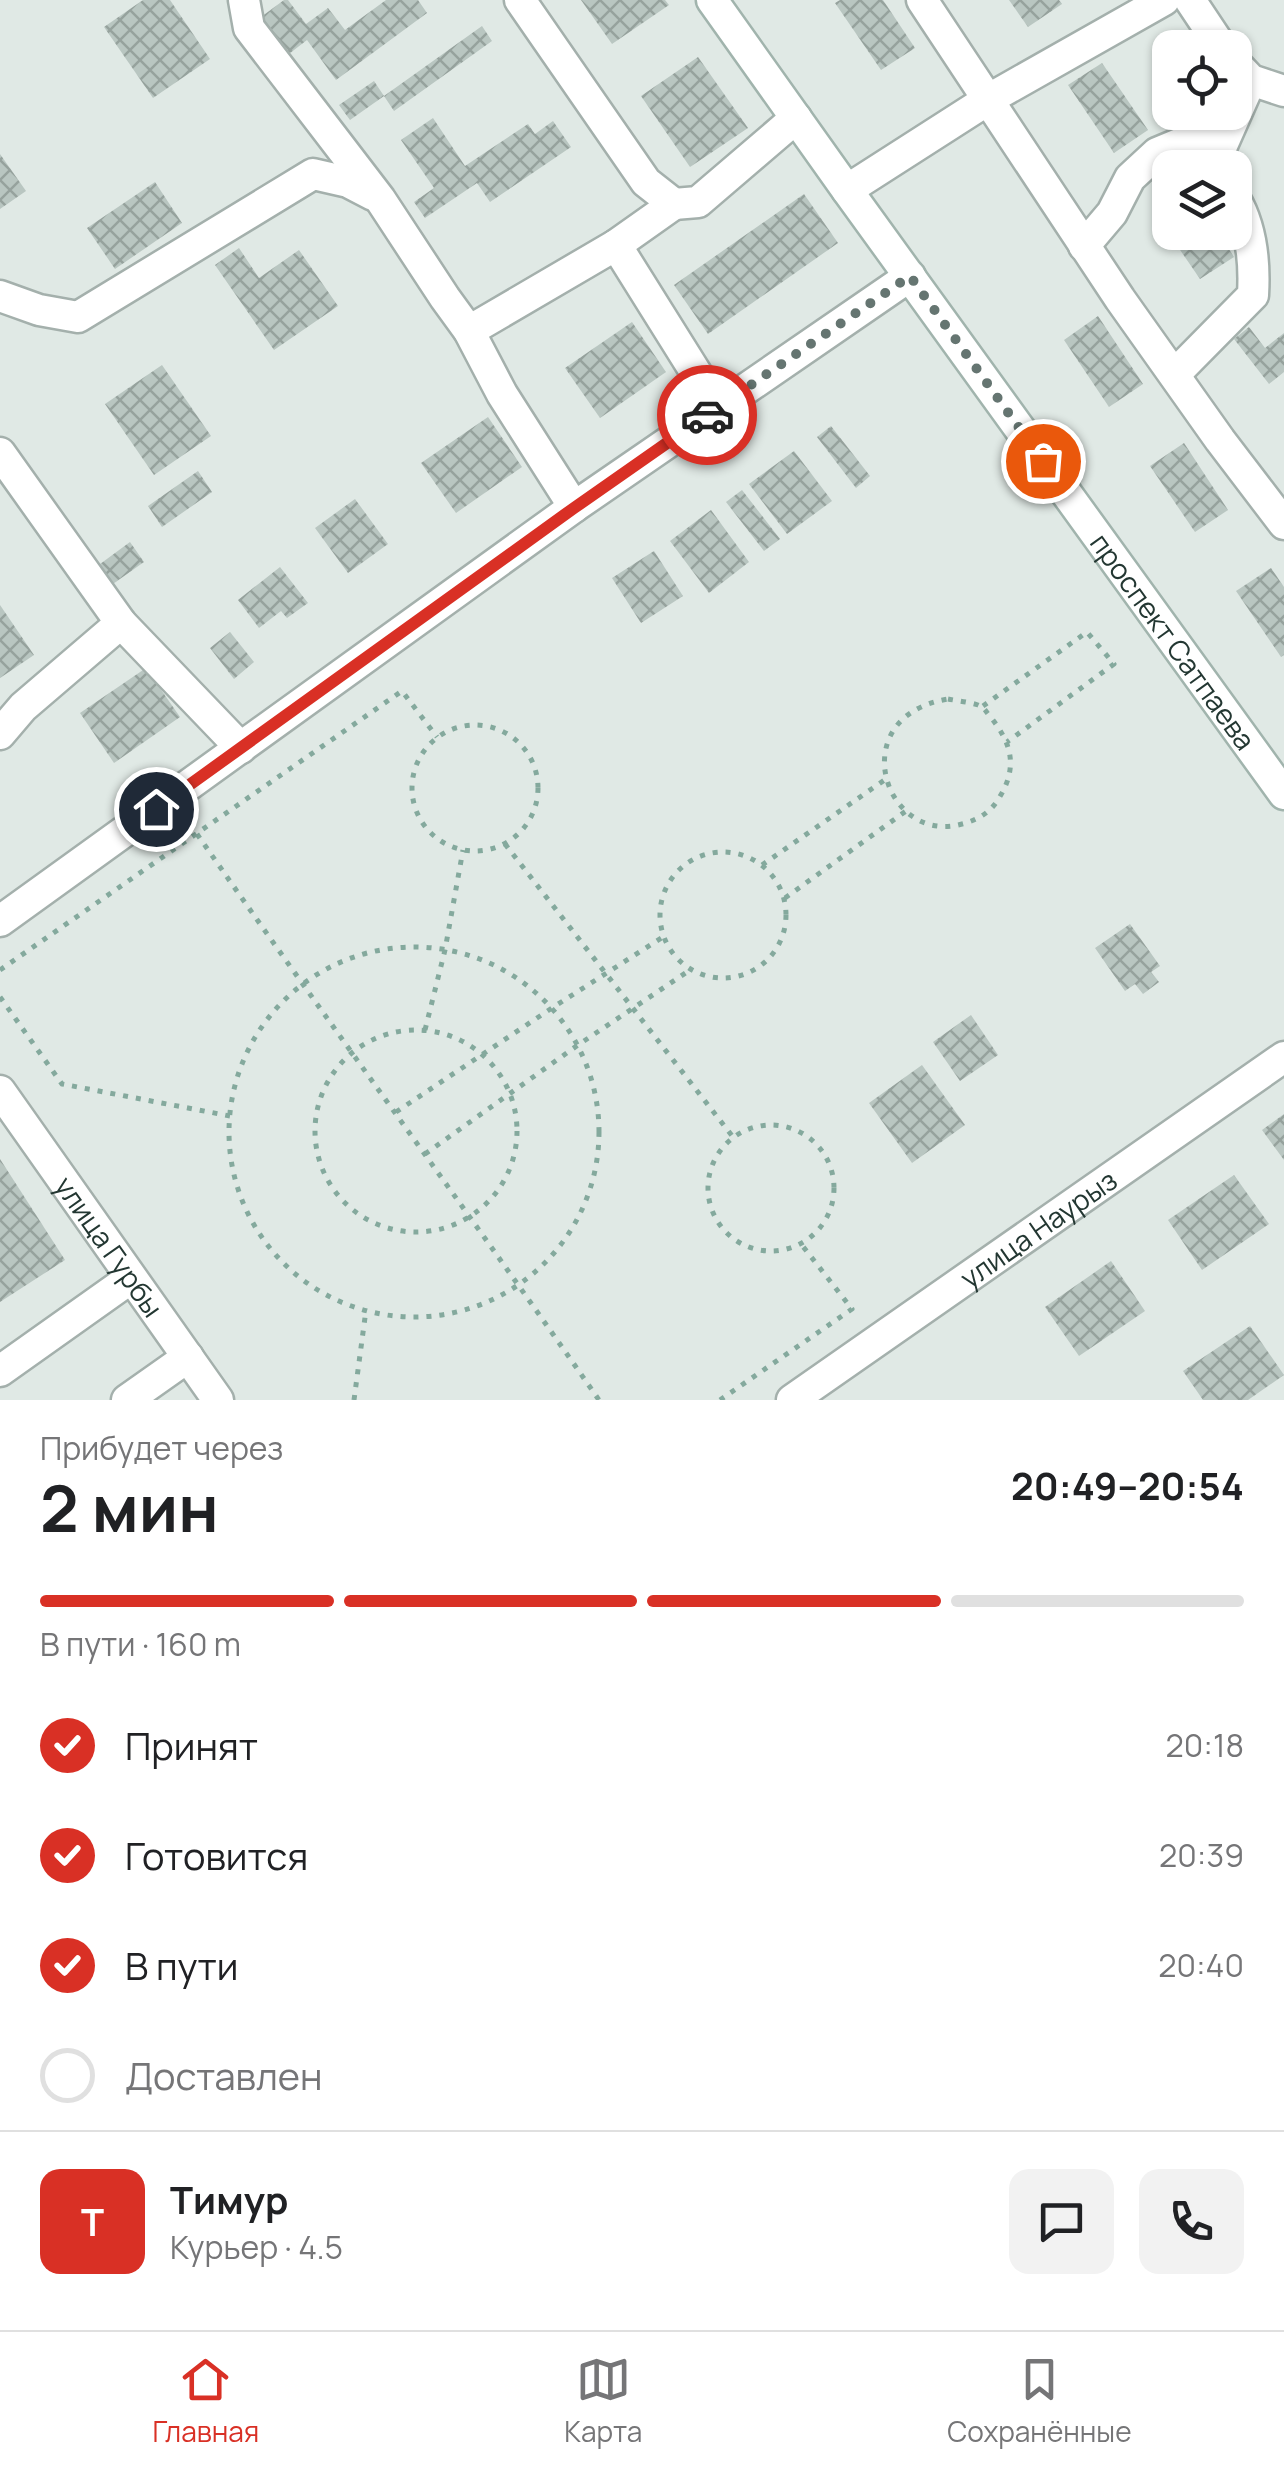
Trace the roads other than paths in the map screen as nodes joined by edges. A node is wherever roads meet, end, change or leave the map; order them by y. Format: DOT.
graph roads {
  1 [pos="220,0"];
  2 [pos="520,0"];
  3 [pos="712,0"];
  4 [pos="922,0"];
  5 [pos="1164,0"];
  6 [pos="1190,0"];
  7 [pos="246,14"];
  8 [pos="1210,30"];
  9 [pos="1252,76"];
  10 [pos="1284,92"];
  11 [pos="988,98"];
  12 [pos="796,118"];
  13 [pos="1163,150"];
  14 [pos="1216,150"];
  15 [pos="1152,157"];
  16 [pos="847,190"];
  17 [pos="380,199"];
  18 [pos="674,204"];
  19 [pos="616,245"];
  20 [pos="1084,246"];
  21 [pos="1251,250"];
  22 [pos="910,276"];
  23 [pos="0,296"];
  24 [pos="470,331"];
  25 [pos="1174,374"];
  26 [pos="718,408"];
  27 [pos="0,452"];
  28 [pos="12,497"];
  29 [pos="574,508"];
  30 [pos="1284,524"];
  31 [pos="121,623"];
  32 [pos="0,734"];
  33 [pos="241,748"];
  34 [pos="1284,794"];
  35 [pos="0,921"];
  36 [pos="1284,1057"];
  37 [pos="0,1091"];
  38 [pos="131,1278"];
  39 [pos="188,1357"];
  40 [pos="0,1371"];
  41 [pos="126,1400"];
  42 [pos="218,1400"];
  43 [pos="792,1400"];
  1 -- 7 [label="street"];
  2 -- 18 [label="street"];
  3 -- 12 [label="street, проспект Сатпаева"];
  4 -- 11 [label="street"];
  5 -- 11 [label="street"];
  6 -- 8 [label="street"];
  7 -- 17 [label="street"];
  9 -- 10 [label="street"];
  11 -- 16 [label="street"];
  11 -- 20 [label="street"];
  12 -- 16 [label="street, проспект Сатпаева"];
  12 -- 18 [label="street"];
  13 -- 14 [label="street"];
  15 -- 20 [label="street"];
  16 -- 22 [label="street, проспект Сатпаева"];
  17 -- 23 [label="street"];
  17 -- 24 [label="street"];
  18 -- 19 [label="street"];
  19 -- 24 [label="street"];
  19 -- 26 [label="street"];
  20 -- 25 [label="street"];
  21 -- 25 [label="street"];
  22 -- 26 [label="street"];
  22 -- 34 [label="street, проспект Сатпаева"];
  24 -- 29 [label="street"];
  25 -- 30 [label="street"];
  26 -- 29 [label="street"];
  27 -- 28 [label="street"];
  28 -- 31 [label="street"];
  29 -- 33 [label="street"];
  31 -- 32 [label="street"];
  31 -- 33 [label="street"];
  33 -- 35 [label="street"];
  36 -- 43 [label="street, улица Наурыз"];
  37 -- 38 [label="street, улица Гурбы"];
  38 -- 39 [label="street, улица Гурбы"];
  38 -- 40 [label="street"];
  39 -- 41 [label="street"];
  39 -- 42 [label="street, улица Гурбы"];
}
